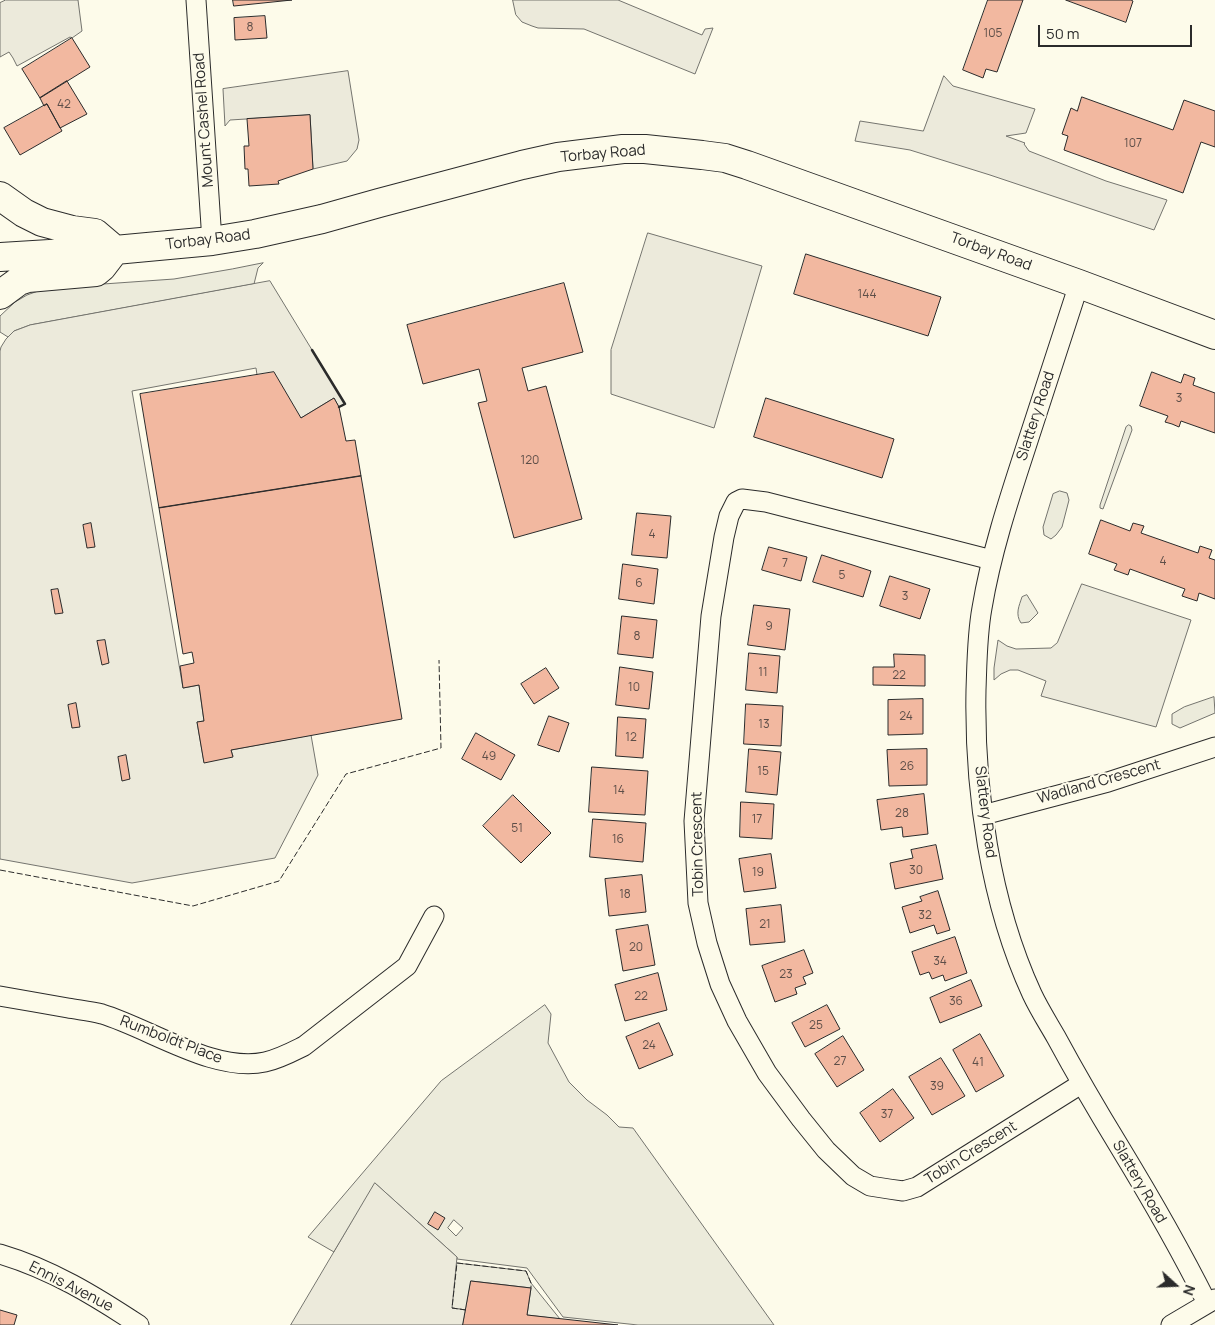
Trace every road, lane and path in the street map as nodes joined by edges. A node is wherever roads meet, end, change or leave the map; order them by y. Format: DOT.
graph roads {
  1 [pos="196,0"];
  2 [pos="0,196"];
  3 [pos="212,240"];
  4 [pos="115,250"];
  5 [pos="0,257"];
  6 [pos="1079,284"];
  7 [pos="0,295"];
  8 [pos="1215,335"];
  9 [pos="992,560"];
  10 [pos="1215,747"];
  11 [pos="983,815"];
  12 [pos="434,916"];
  13 [pos="0,996"];
  14 [pos="1081,1084"];
  15 [pos="0,1254"];
  16 [pos="1211,1301"];
  17 [pos="131,1323"];
  18 [pos="1170,1325"];
  1 -- 3 [label="street, Mount Cashel Road"];
  2 -- 4 [label="main road"];
  3 -- 4 [label="main road, Torbay Road"];
  3 -- 6 [label="main road, Torbay Road"];
  4 -- 5 [label="main road, Torbay Road"];
  4 -- 7 [label="main road"];
  6 -- 8 [label="main road, Torbay Road"];
  6 -- 9 [label="street, Slattery Road"];
  9 -- 11 [label="street, Slattery Road"];
  9 -- 14 [label="street, Tobin Crescent"];
  10 -- 11 [label="street, Wadland Crescent"];
  11 -- 14 [label="street, Slattery Road"];
  12 -- 13 [label="street, Rumboldt Place"];
  14 -- 16 [label="street, Slattery Road"];
  15 -- 17 [label="street, Ennis Avenue"];
  16 -- 18 [label="street"];
}
